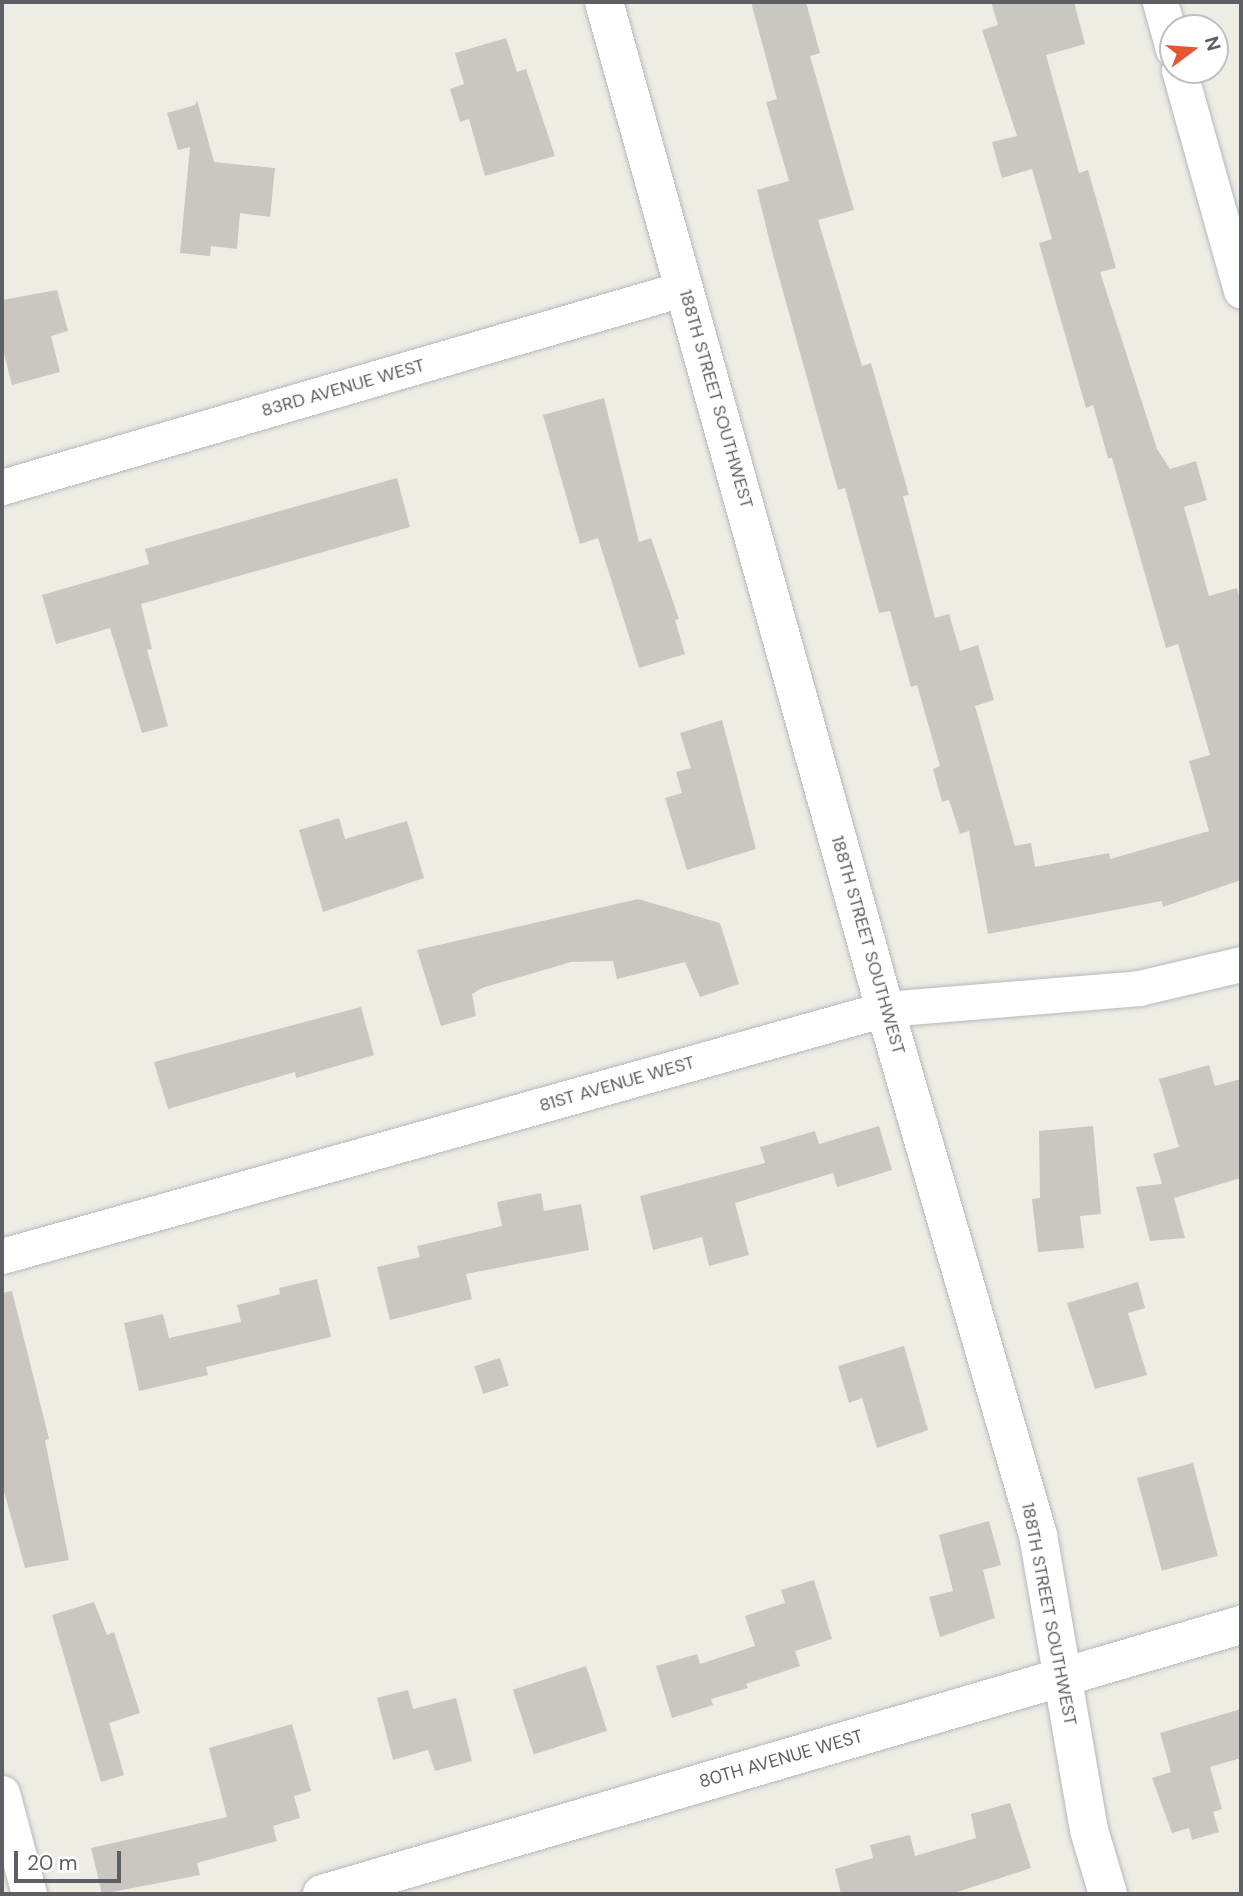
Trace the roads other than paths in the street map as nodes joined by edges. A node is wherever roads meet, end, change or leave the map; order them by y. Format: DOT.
graph roads {
  1 [pos="604,2"];
  2 [pos="1183,84"];
  3 [pos="685,288"];
  4 [pos="1241,290"];
  5 [pos="2,487"];
  6 [pos="1241,964"];
  7 [pos="885,1009"];
  8 [pos="2,1256"];
  9 [pos="1241,1625"];
  10 [pos="1062,1676"];
  11 [pos="2,1793"];
  12 [pos="29,1894"];
  13 [pos="322,1894"];
  14 [pos="1108,1894"];
  1 -- 3 [label="street, 188TH STREET SOUTHWEST"];
  2 -- 4 [label="street"];
  3 -- 5 [label="street, 83RD AVENUE WEST"];
  3 -- 7 [label="street, 188TH STREET SOUTHWEST"];
  6 -- 7 [label="street, 81ST AVENUE WEST"];
  7 -- 8 [label="street, 81ST AVENUE WEST"];
  7 -- 10 [label="street, 188TH STREET SOUTHWEST"];
  9 -- 10 [label="street, 80TH AVENUE WEST"];
  10 -- 13 [label="street, 80TH AVENUE WEST"];
  10 -- 14 [label="street, 188TH STREET SOUTHWEST"];
  11 -- 12 [label="street"];
}
